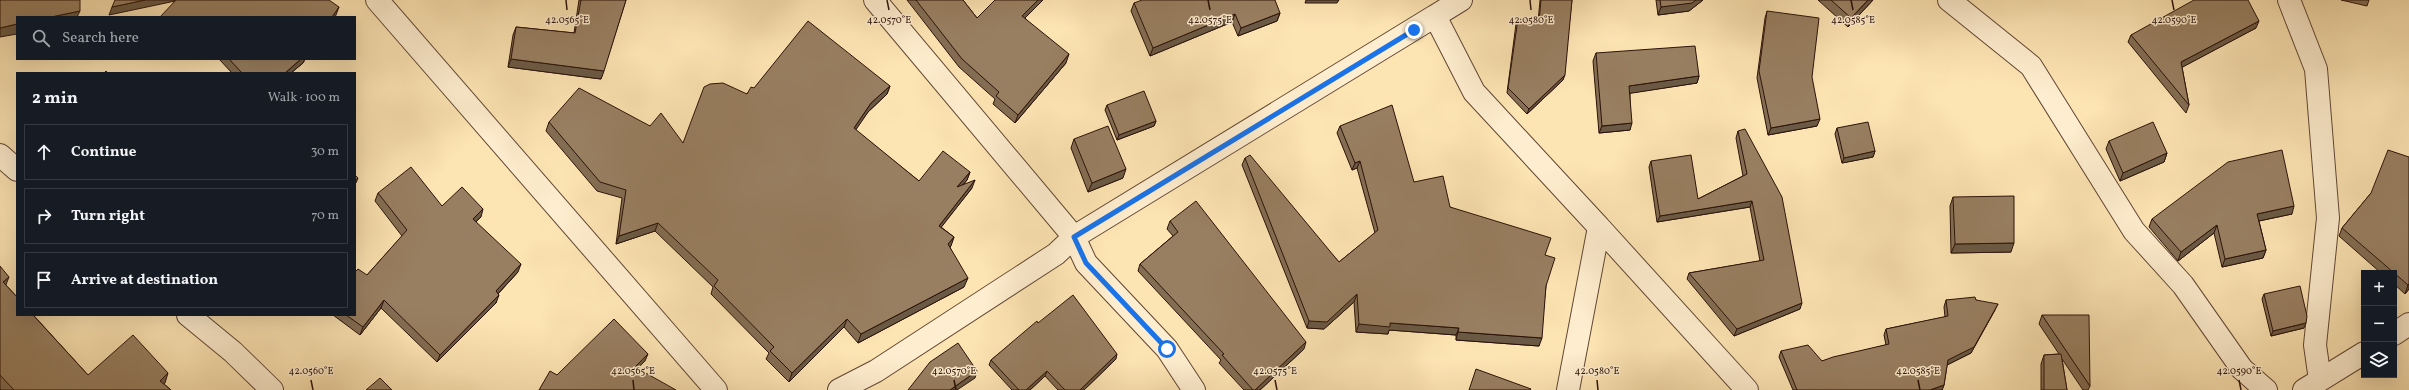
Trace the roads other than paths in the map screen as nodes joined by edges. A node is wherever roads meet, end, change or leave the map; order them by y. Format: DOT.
graph roads {
  1 [pos="377,0"];
  2 [pos="875,0"];
  3 [pos="1461,0"];
  4 [pos="1949,0"];
  5 [pos="2289,0"];
  6 [pos="1435,16"];
  7 [pos="0,155"];
  8 [pos="16,169"];
  9 [pos="1599,227"];
  10 [pos="1074,237"];
  11 [pos="189,316"];
  12 [pos="2409,324"];
  13 [pos="2397,332"];
  14 [pos="2361,355"];
  15 [pos="2312,385"];
  16 [pos="272,390"];
  17 [pos="716,390"];
  18 [pos="839,390"];
  19 [pos="1194,390"];
  20 [pos="1568,390"];
  21 [pos="1747,390"];
  22 [pos="2266,390"];
  1 -- 17 [label="street"];
  2 -- 10 [label="street"];
  3 -- 6 [label="street"];
  4 -- 22 [label="street"];
  5 -- 15 [label="street"];
  6 -- 9 [label="street"];
  6 -- 10 [label="street"];
  7 -- 8 [label="street"];
  9 -- 20 [label="street"];
  9 -- 21 [label="street"];
  10 -- 18 [label="street"];
  10 -- 19 [label="street"];
  11 -- 16 [label="street"];
  12 -- 13 [label="street"];
  14 -- 15 [label="street"];
}
